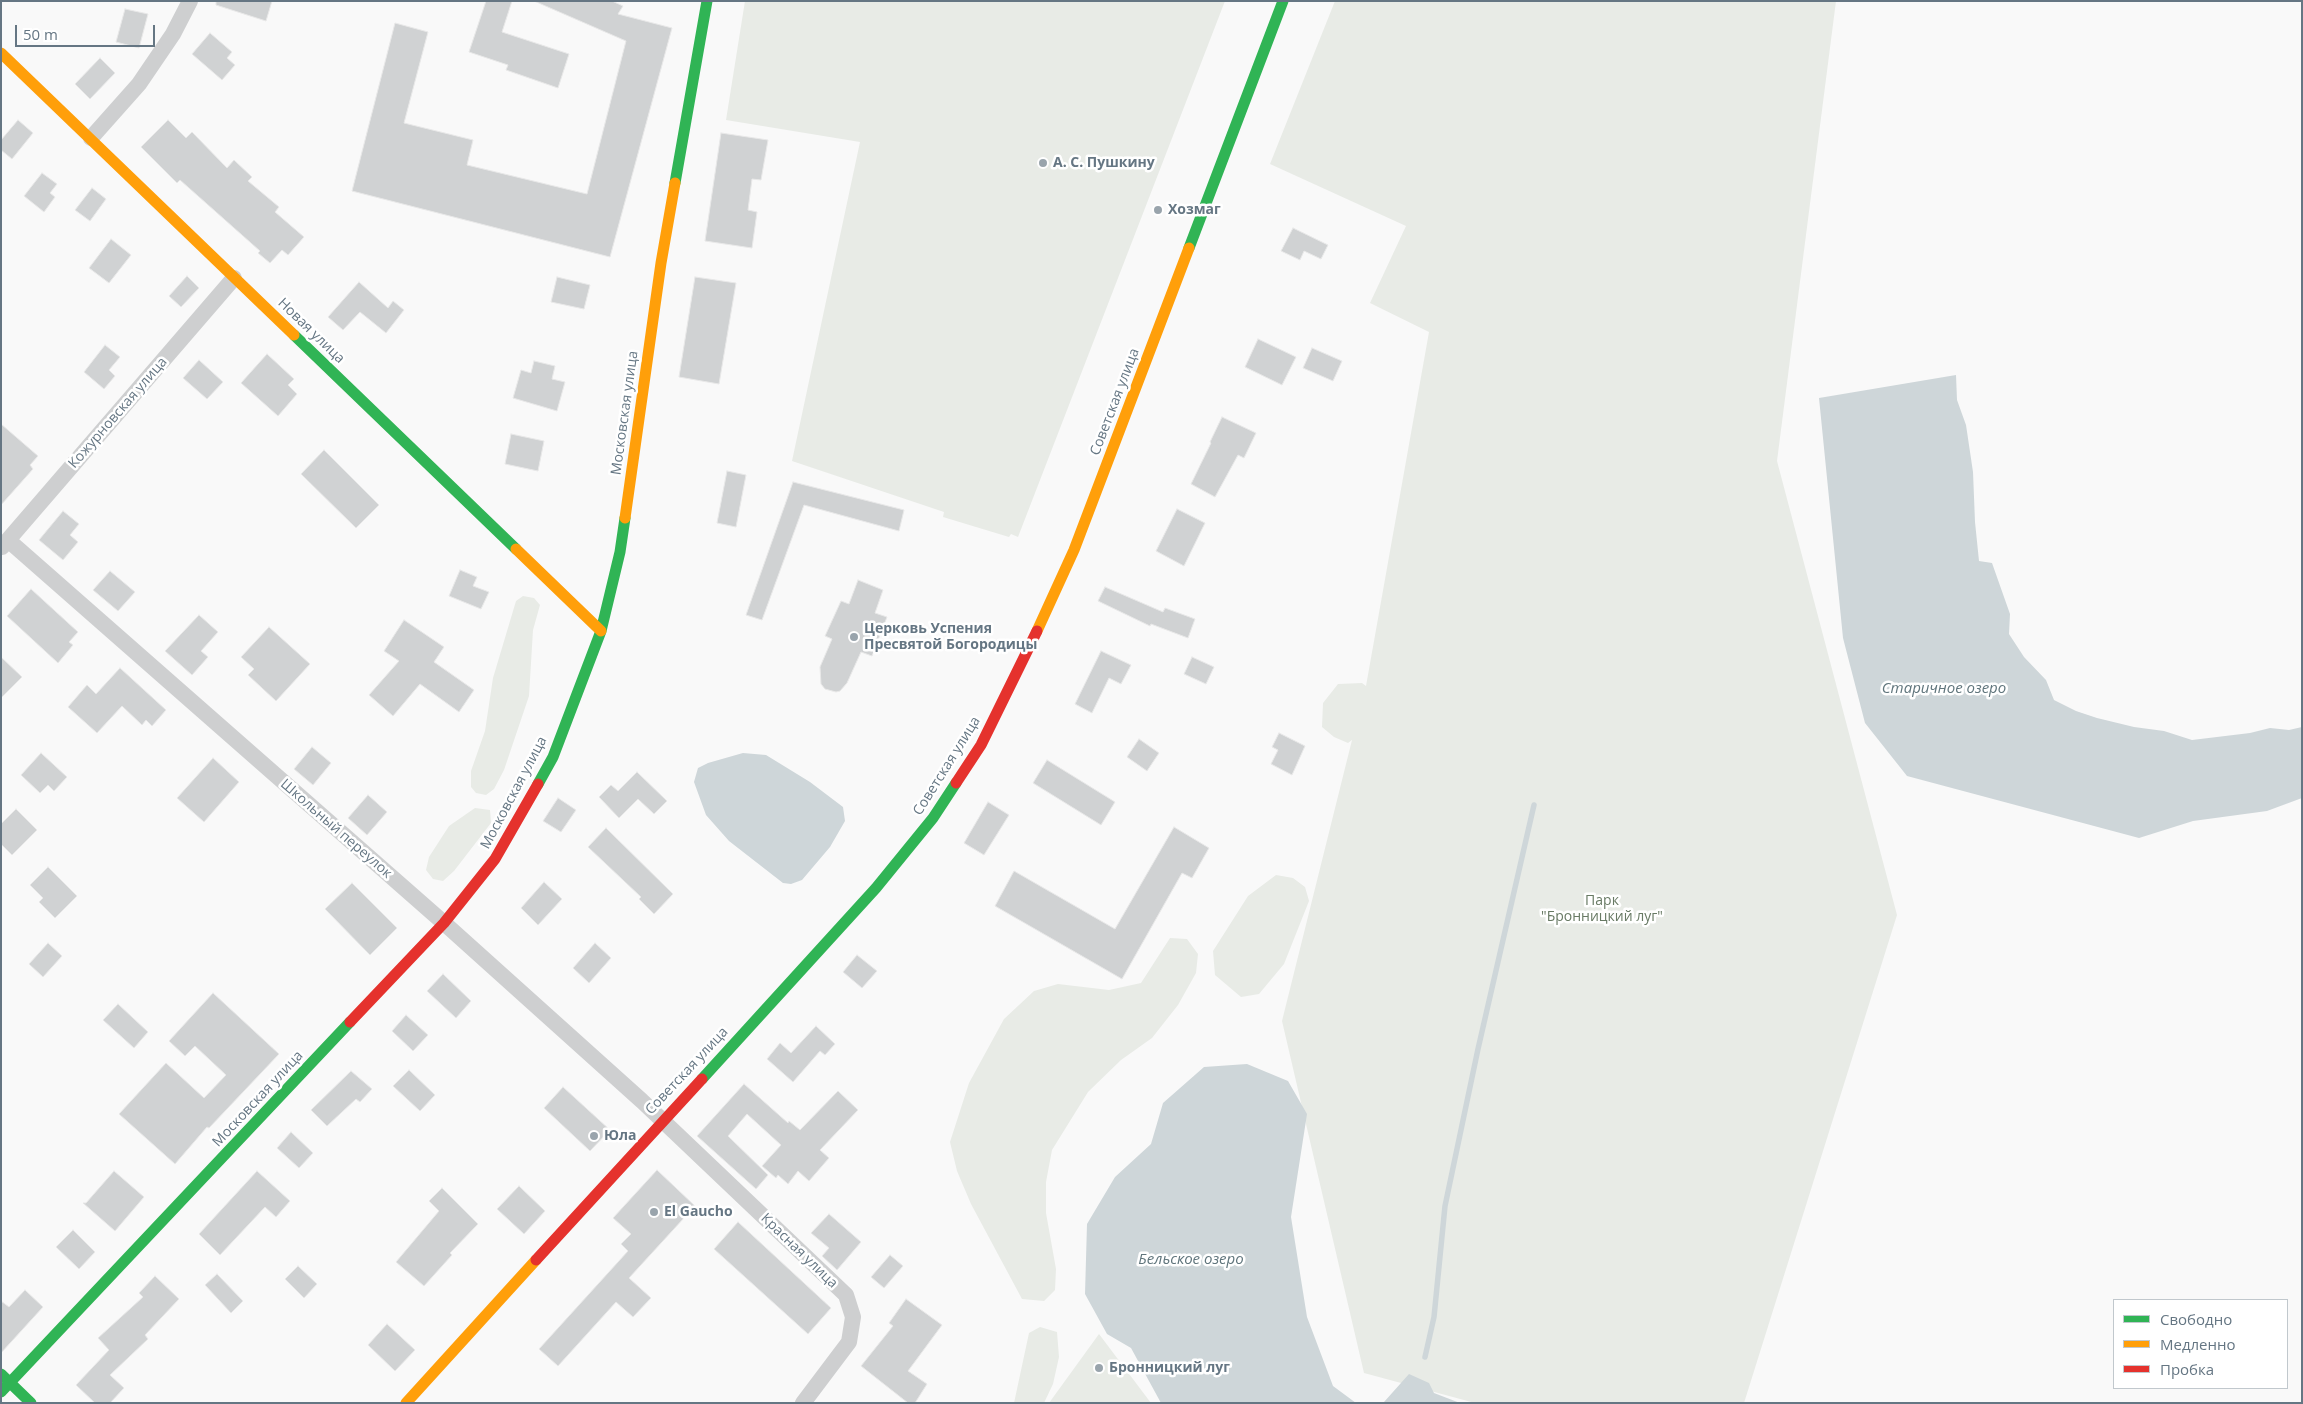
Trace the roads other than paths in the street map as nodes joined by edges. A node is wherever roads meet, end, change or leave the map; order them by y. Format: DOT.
graph roads {
  1 [pos="190,1"];
  2 [pos="707,1"];
  3 [pos="1283,1"];
  4 [pos="1,53"];
  5 [pos="91,138"];
  6 [pos="234,278"];
  7 [pos="4,544"];
  8 [pos="601,631"];
  9 [pos="444,924"];
  10 [pos="662,1120"];
  11 [pos="1,1374"];
  12 [pos="10,1383"];
  13 [pos="1,1392"];
  14 [pos="31,1403"];
  15 [pos="406,1403"];
  16 [pos="803,1403"];
  1 -- 5 [label="street"];
  2 -- 8 [label="street, Московская улица"];
  3 -- 10 [label="street, Советская улица"];
  4 -- 5 [label="street, Новая улица"];
  5 -- 6 [label="street, Новая улица"];
  6 -- 7 [label="street, Кожурновская улица"];
  6 -- 8 [label="street, Новая улица"];
  7 -- 9 [label="street, Школьный переулок"];
  8 -- 9 [label="street, Московская улица"];
  9 -- 10 [label="street, Школьный переулок"];
  9 -- 12 [label="street, Московская улица"];
  10 -- 15 [label="street, Советская улица"];
  10 -- 16 [label="street, Красная улица"];
  11 -- 12 [label="street"];
  12 -- 13 [label="street, Московская улица"];
  12 -- 14 [label="street"];
}
